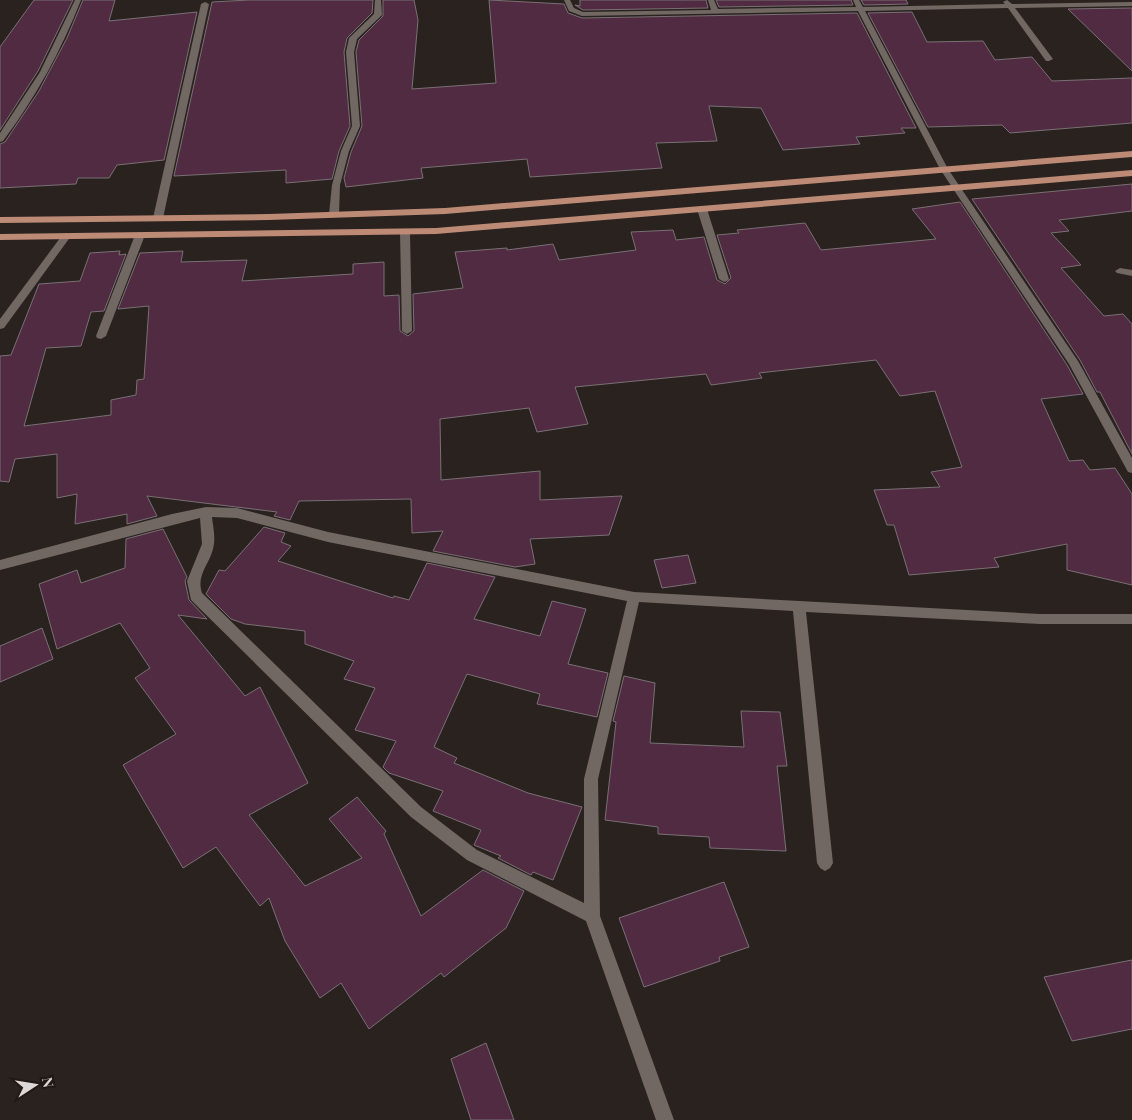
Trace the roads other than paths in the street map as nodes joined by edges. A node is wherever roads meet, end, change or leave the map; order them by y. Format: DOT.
graph roads {
  1 [pos="78,0"];
  2 [pos="378,0"];
  3 [pos="567,0"];
  4 [pos="711,0"];
  5 [pos="856,0"];
  6 [pos="1008,3"];
  7 [pos="205,4"];
  8 [pos="1132,4"];
  9 [pos="860,9"];
  10 [pos="715,12"];
  11 [pos="1049,59"];
  12 [pos="0,139"];
  13 [pos="1132,154"];
  14 [pos="944,170"];
  15 [pos="1132,173"];
  16 [pos="955,188"];
  17 [pos="702,209"];
  18 [pos="334,214"];
  19 [pos="158,218"];
  20 [pos="0,220"];
  21 [pos="404,232"];
  22 [pos="140,235"];
  23 [pos="66,236"];
  24 [pos="0,237"];
  25 [pos="1120,270"];
  26 [pos="1132,273"];
  27 [pos="724,279"];
  28 [pos="0,326"];
  29 [pos="407,331"];
  30 [pos="101,336"];
  31 [pos="1132,469"];
  32 [pos="206,512"];
  33 [pos="0,565"];
  34 [pos="634,596"];
  35 [pos="799,606"];
  36 [pos="1132,619"];
  37 [pos="825,863"];
  38 [pos="592,916"];
  39 [pos="665,1120"];
  1 -- 12 [label="street"];
  2 -- 18 [label="street"];
  3 -- 10 [label="street"];
  4 -- 10 [label="street"];
  5 -- 9 [label="street"];
  6 -- 8 [label="street"];
  6 -- 9 [label="street"];
  6 -- 11 [label="street"];
  7 -- 19 [label="street"];
  9 -- 10 [label="street"];
  9 -- 14 [label="street"];
  13 -- 14 [label="main road"];
  14 -- 16 [label="street"];
  14 -- 18 [label="main road"];
  15 -- 16 [label="main road"];
  16 -- 17 [label="main road"];
  16 -- 31 [label="street"];
  17 -- 21 [label="main road"];
  17 -- 27 [label="street"];
  18 -- 19 [label="main road"];
  19 -- 20 [label="main road"];
  21 -- 22 [label="main road"];
  21 -- 29 [label="street"];
  22 -- 23 [label="main road"];
  22 -- 30 [label="street"];
  23 -- 24 [label="main road"];
  23 -- 28 [label="street"];
  25 -- 26 [label="street"];
  32 -- 33 [label="street"];
  32 -- 34 [label="street"];
  32 -- 38 [label="street"];
  34 -- 35 [label="street"];
  34 -- 38 [label="street"];
  35 -- 36 [label="street"];
  35 -- 37 [label="street"];
  38 -- 39 [label="street"];
}
